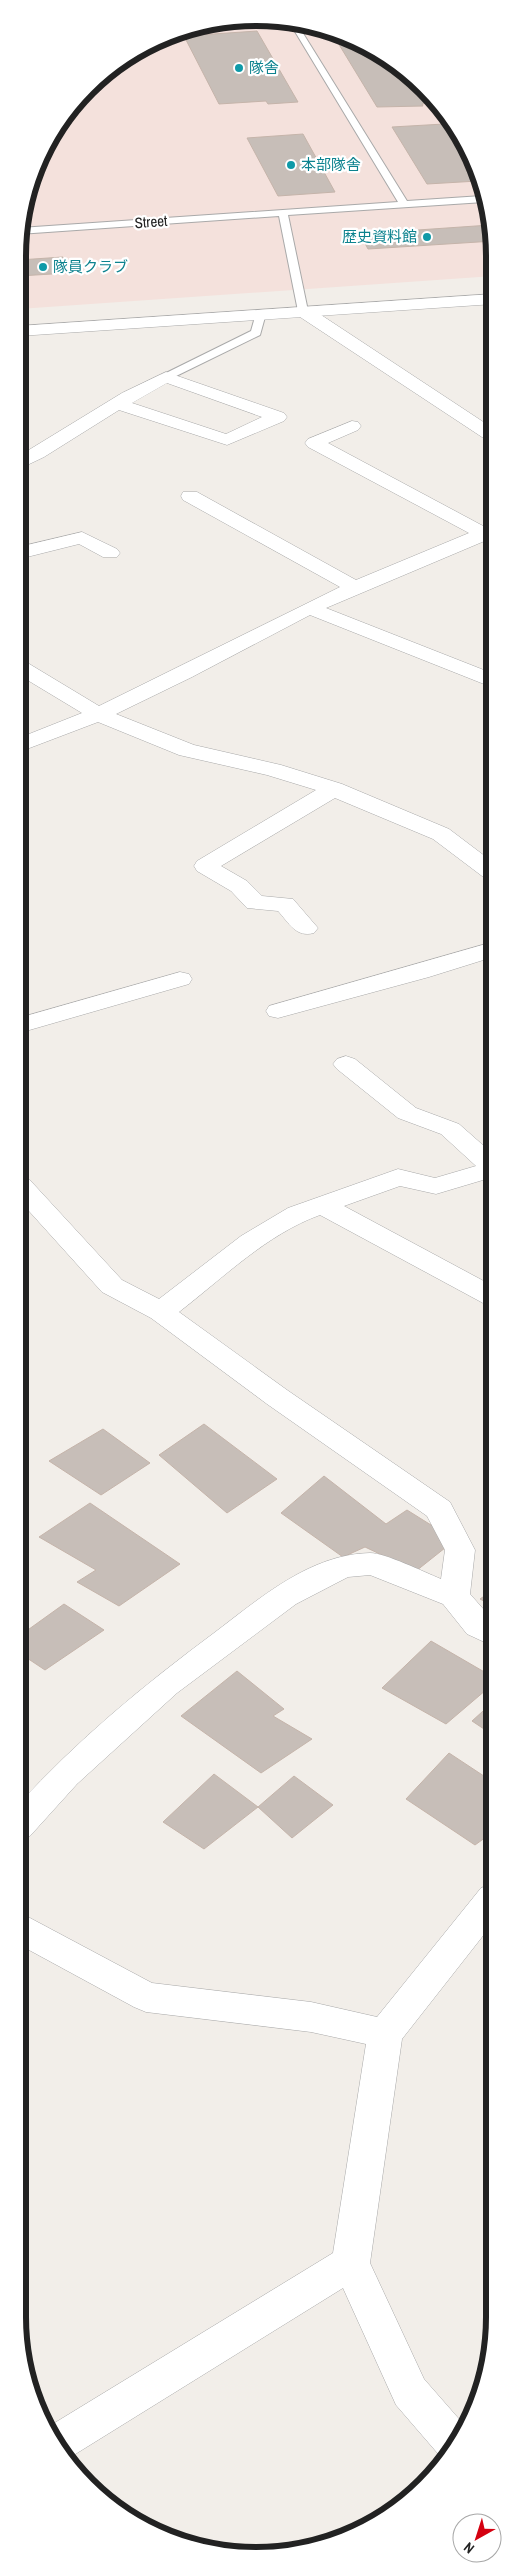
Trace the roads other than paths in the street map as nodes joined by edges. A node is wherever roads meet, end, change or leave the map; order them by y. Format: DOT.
graph roads {
  1 [pos="297,30"];
  2 [pos="478,199"];
  3 [pos="404,204"];
  4 [pos="283,212"];
  5 [pos="28,230"];
  6 [pos="486,287"];
  7 [pos="486,298"];
  8 [pos="302,306"];
  9 [pos="258,313"];
  10 [pos="26,319"];
  11 [pos="26,330"];
  12 [pos="166,377"];
  13 [pos="117,404"];
  14 [pos="352,426"];
  15 [pos="486,432"];
  16 [pos="26,460"];
  17 [pos="190,496"];
  18 [pos="486,530"];
  19 [pos="486,533"];
  20 [pos="26,552"];
  21 [pos="110,553"];
  22 [pos="355,587"];
  23 [pos="308,608"];
  24 [pos="26,670"];
  25 [pos="486,679"];
  26 [pos="98,714"];
  27 [pos="26,743"];
  28 [pos="334,789"];
  29 [pos="486,868"];
  30 [pos="306,928"];
  31 [pos="486,951"];
  32 [pos="180,979"];
  33 [pos="278,1011"];
  34 [pos="26,1024"];
  35 [pos="346,1064"];
  36 [pos="486,1162"];
  37 [pos="486,1170"];
  38 [pos="26,1202"];
  39 [pos="322,1204"];
  40 [pos="31,1214"];
  41 [pos="486,1293"];
  42 [pos="161,1312"];
  43 [pos="454,1596"];
  44 [pos="486,1631"];
  45 [pos="26,1818"];
  46 [pos="486,1907"];
  47 [pos="26,1932"];
  48 [pos="385,2034"];
  49 [pos="351,2263"];
  50 [pos="451,2439"];
  51 [pos="62,2441"];
  1 -- 3 [label="lane"];
  2 -- 3 [label="lane, Street"];
  3 -- 4 [label="lane, Street"];
  4 -- 5 [label="lane, Street"];
  4 -- 8 [label="lane"];
  6 -- 8 [label="street"];
  7 -- 8 [label="street"];
  8 -- 9 [label="street"];
  8 -- 10 [label="street"];
  8 -- 15 [label="street"];
  9 -- 11 [label="street"];
  9 -- 12 [label="lane"];
  12 -- 13 [label="street"];
  12 -- 13 [label="street"];
  13 -- 16 [label="street"];
  14 -- 18 [label="street"];
  17 -- 22 [label="street"];
  19 -- 22 [label="street"];
  20 -- 21 [label="street"];
  22 -- 23 [label="street"];
  23 -- 25 [label="street"];
  23 -- 26 [label="street"];
  24 -- 26 [label="street"];
  26 -- 27 [label="street"];
  26 -- 28 [label="street"];
  28 -- 29 [label="street"];
  28 -- 30 [label="street"];
  31 -- 33 [label="street"];
  32 -- 34 [label="street"];
  35 -- 36 [label="street"];
  37 -- 39 [label="street"];
  38 -- 40 [label="street"];
  39 -- 41 [label="street"];
  39 -- 42 [label="street"];
  40 -- 42 [label="street"];
  42 -- 43 [label="street"];
  43 -- 44 [label="street"];
  43 -- 45 [label="street"];
  46 -- 48 [label="street"];
  47 -- 48 [label="street"];
  48 -- 49 [label="street"];
  49 -- 50 [label="street"];
  49 -- 51 [label="street"];
}
